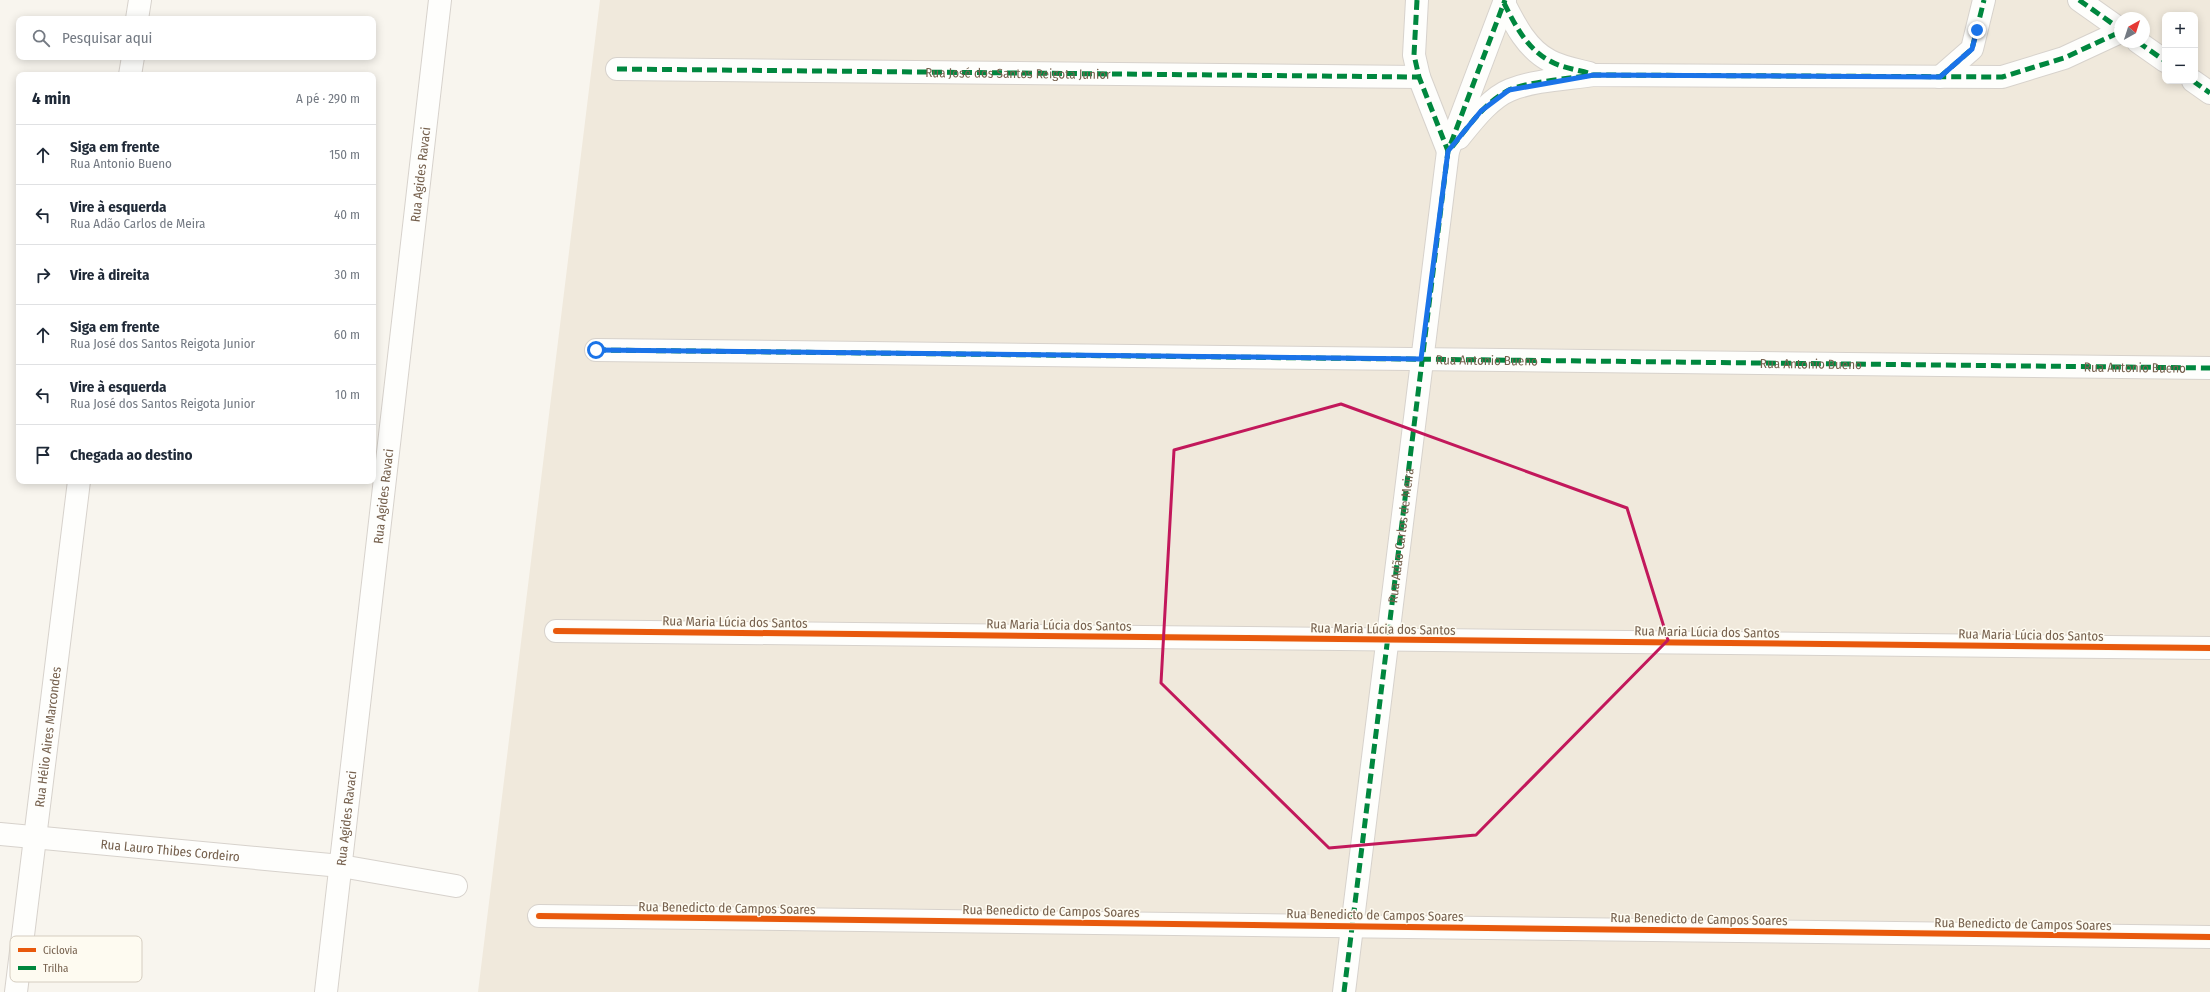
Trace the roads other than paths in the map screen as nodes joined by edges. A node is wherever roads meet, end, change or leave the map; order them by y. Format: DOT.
graph roads {
  1 [pos="140,0"];
  2 [pos="440,0"];
  3 [pos="1417,0"];
  4 [pos="1984,0"];
  5 [pos="2079,0"];
  6 [pos="1505,1"];
  7 [pos="137,16"];
  8 [pos="2114,26"];
  9 [pos="2114,33"];
  10 [pos="2147,48"];
  11 [pos="2162,59"];
  12 [pos="132,60"];
  13 [pos="617,69"];
  14 [pos="130,72"];
  15 [pos="1594,75"];
  16 [pos="1419,77"];
  17 [pos="1940,77"];
  18 [pos="2197,84"];
  19 [pos="2210,93"];
  20 [pos="1448,151"];
  21 [pos="596,350"];
  22 [pos="1421,359"];
  23 [pos="2210,368"];
  24 [pos="80,484"];
  25 [pos="556,631"];
  26 [pos="1387,640"];
  27 [pos="2210,648"];
  28 [pos="0,834"];
  29 [pos="35,838"];
  30 [pos="341,866"];
  31 [pos="456,886"];
  32 [pos="539,916"];
  33 [pos="1352,926"];
  34 [pos="23,936"];
  35 [pos="2210,937"];
  36 [pos="17,982"];
  37 [pos="16,992"];
  38 [pos="326,992"];
  39 [pos="1344,992"];
  1 -- 7 [label="street"];
  2 -- 30 [label="street, Rua Agides Ravaci"];
  3 -- 16 [label="street, Rua Adão Carlos de Meira"];
  4 -- 17 [label="street"];
  5 -- 8 [label="street"];
  6 -- 15 [label="street"];
  6 -- 20 [label="street, Rua Adão Carlos de Meira"];
  9 -- 17 [label="street"];
  10 -- 11 [label="street"];
  12 -- 14 [label="street"];
  13 -- 16 [label="street, Rua José dos Santos Reigota Junior"];
  15 -- 17 [label="street"];
  15 -- 20 [label="street"];
  16 -- 20 [label="street, Rua Adão Carlos de Meira"];
  18 -- 19 [label="street"];
  20 -- 22 [label="street, Rua Adão Carlos de Meira"];
  21 -- 22 [label="street, Rua Antonio Bueno"];
  22 -- 23 [label="street, Rua Antonio Bueno"];
  22 -- 26 [label="street, Rua Adão Carlos de Meira"];
  24 -- 29 [label="street, Rua Hélio Aires Marcondes"];
  25 -- 26 [label="street, Rua Maria Lúcia dos Santos"];
  26 -- 27 [label="street, Rua Maria Lúcia dos Santos"];
  26 -- 33 [label="street, Rua Adão Carlos de Meira"];
  28 -- 29 [label="street, Rua Lauro Thibes Cordeiro"];
  29 -- 30 [label="street, Rua Lauro Thibes Cordeiro"];
  29 -- 34 [label="street, Rua Hélio Aires Marcondes"];
  30 -- 31 [label="street, Rua Lauro Thibes Cordeiro"];
  30 -- 38 [label="street, Rua Agides Ravaci"];
  32 -- 33 [label="street, Rua Benedicto de Campos Soares"];
  33 -- 35 [label="street, Rua Benedicto de Campos Soares"];
  33 -- 39 [label="street, Rua Adão Carlos de Meira"];
  36 -- 37 [label="street, Rua Hélio Aires Marcondes"];
}
